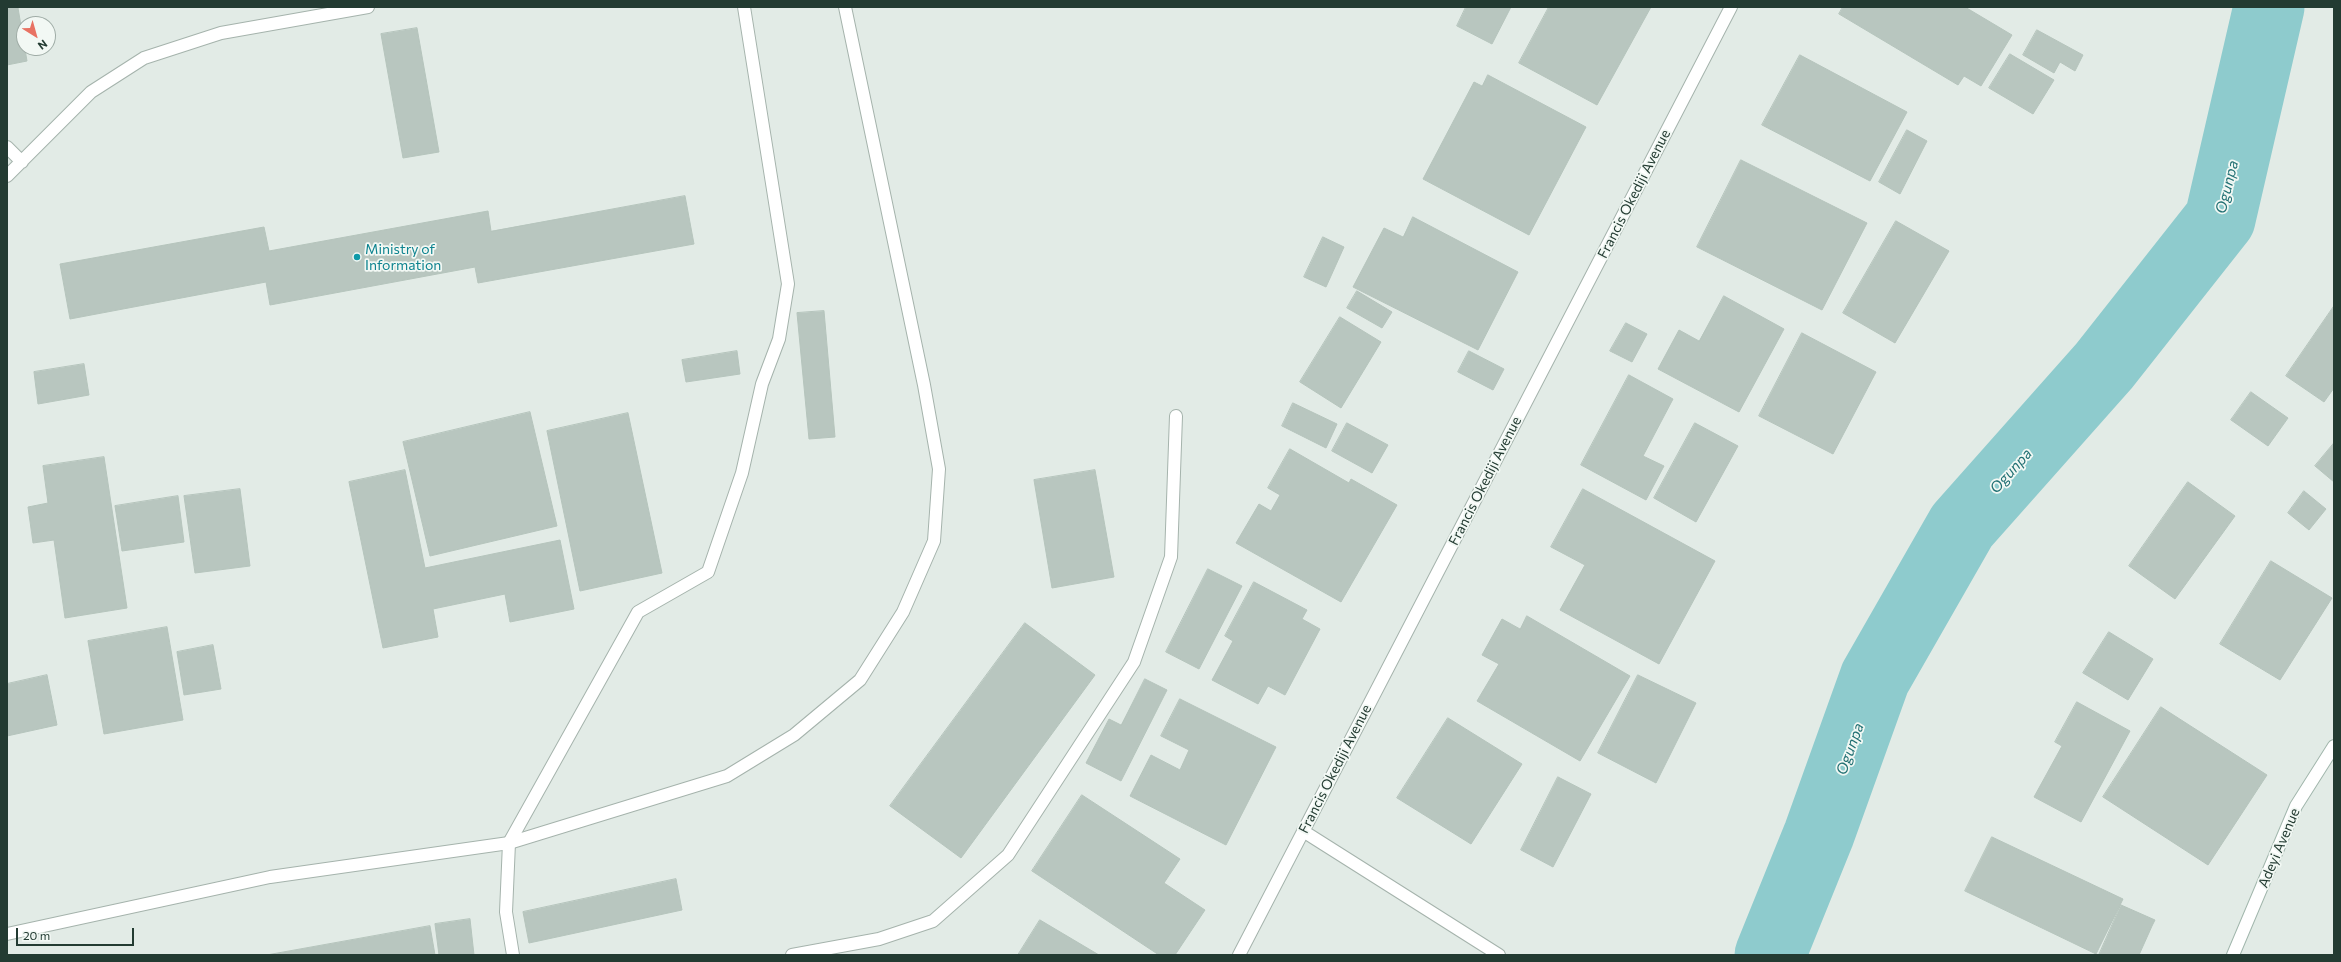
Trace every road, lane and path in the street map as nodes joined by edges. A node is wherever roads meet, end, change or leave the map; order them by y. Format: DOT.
graph roads {
  1 [pos="368,7"];
  2 [pos="744,7"];
  3 [pos="844,7"];
  4 [pos="1731,7"];
  5 [pos="7,147"];
  6 [pos="22,162"];
  7 [pos="7,176"];
  8 [pos="1176,416"];
  9 [pos="2334,746"];
  10 [pos="1303,831"];
  11 [pos="509,843"];
  12 [pos="7,934"];
  13 [pos="513,955"];
  14 [pos="792,955"];
  15 [pos="1239,955"];
  16 [pos="1499,955"];
  17 [pos="2233,955"];
  1 -- 6 [label="street"];
  2 -- 11 [label="street"];
  3 -- 11 [label="street"];
  4 -- 10 [label="street, Francis Okediji Avenue"];
  5 -- 6 [label="street"];
  6 -- 7 [label="street"];
  8 -- 14 [label="street"];
  9 -- 17 [label="street, Adeyi Avenue"];
  10 -- 15 [label="street, Francis Okediji Avenue"];
  10 -- 16 [label="street"];
  11 -- 12 [label="street"];
  11 -- 13 [label="street"];
}
